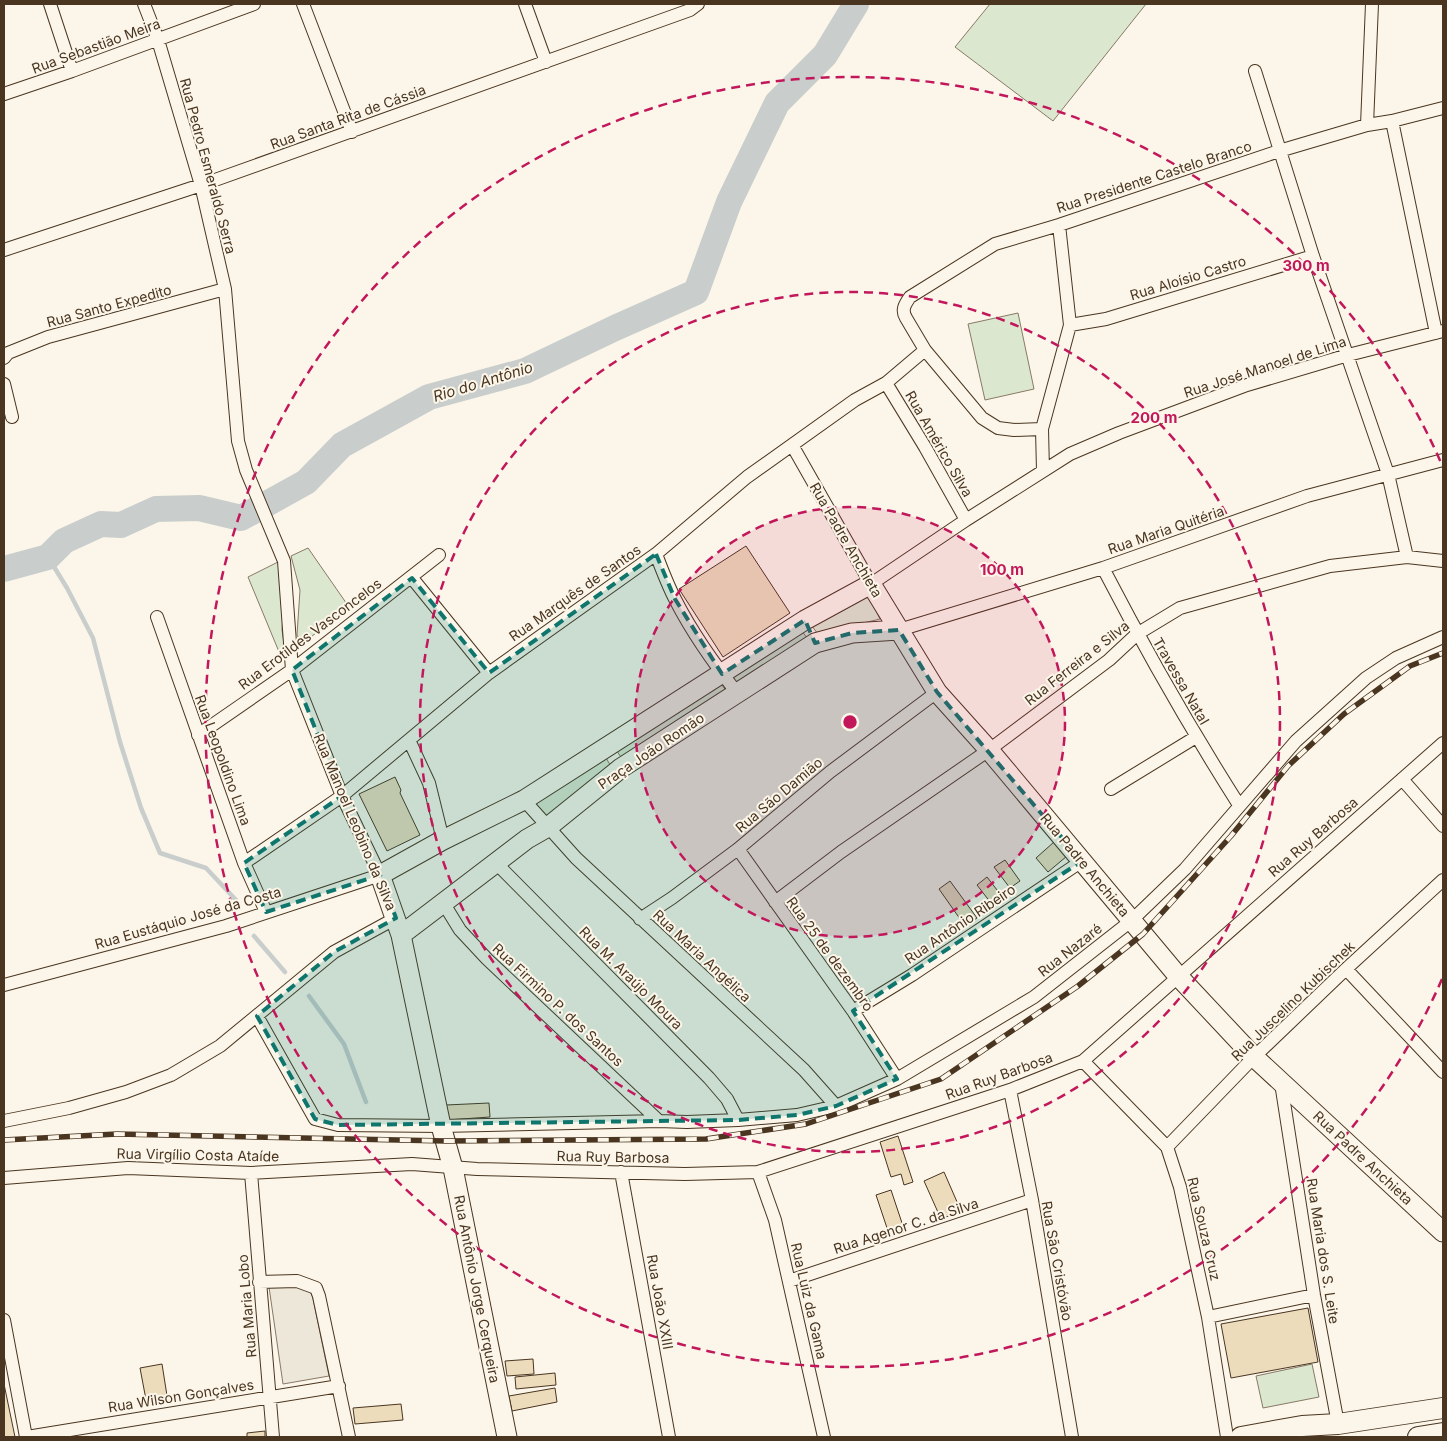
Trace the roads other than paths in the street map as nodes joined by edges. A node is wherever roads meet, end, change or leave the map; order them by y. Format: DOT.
graph roads {
  1 [pos="50,4"];
  2 [pos="144,4"];
  3 [pos="254,4"];
  4 [pos="303,4"];
  5 [pos="525,4"];
  6 [pos="1372,4"];
  7 [pos="692,6"];
  8 [pos="158,40"];
  9 [pos="546,62"];
  10 [pos="72,71"];
  11 [pos="1254,72"];
  12 [pos="4,94"];
  13 [pos="1443,108"];
  14 [pos="1392,121"];
  15 [pos="1367,125"];
  16 [pos="352,132"];
  17 [pos="1279,151"];
  18 [pos="201,185"];
  19 [pos="1059,225"];
  20 [pos="4,250"];
  21 [pos="1313,256"];
  22 [pos="225,289"];
  23 [pos="1070,326"];
  24 [pos="1440,332"];
  25 [pos="925,350"];
  26 [pos="1348,355"];
  27 [pos="4,358"];
  28 [pos="886,383"];
  29 [pos="4,384"];
  30 [pos="12,417"];
  31 [pos="1042,429"];
  32 [pos="792,445"];
  33 [pos="1443,460"];
  34 [pos="1044,472"];
  35 [pos="1388,474"];
  36 [pos="966,520"];
  37 [pos="656,554"];
  38 [pos="439,555"];
  39 [pos="1406,556"];
  40 [pos="284,561"];
  41 [pos="1443,561"];
  42 [pos="1103,568"];
  43 [pos="412,578"];
  44 [pos="871,584"];
  45 [pos="157,617"];
  46 [pos="805,620"];
  47 [pos="898,630"];
  48 [pos="1137,634"];
  49 [pos="1443,637"];
  50 [pos="815,643"];
  51 [pos="292,670"];
  52 [pos="489,673"];
  53 [pos="722,674"];
  54 [pos="937,692"];
  55 [pos="738,694"];
  56 [pos="198,735"];
  57 [pos="1196,737"];
  58 [pos="409,740"];
  59 [pos="1443,743"];
  60 [pos="609,746"];
  61 [pos="989,750"];
  62 [pos="621,768"];
  63 [pos="1402,779"];
  64 [pos="1111,789"];
  65 [pos="342,796"];
  66 [pos="524,800"];
  67 [pos="1239,805"];
  68 [pos="1443,826"];
  69 [pos="548,827"];
  70 [pos="443,840"];
  71 [pos="738,849"];
  72 [pos="1082,861"];
  73 [pos="244,863"];
  74 [pos="496,863"];
  75 [pos="380,875"];
  76 [pos="1443,880"];
  77 [pos="775,902"];
  78 [pos="444,904"];
  79 [pos="266,912"];
  80 [pos="640,919"];
  81 [pos="1132,921"];
  82 [pos="398,927"];
  83 [pos="1346,970"];
  84 [pos="1178,976"];
  85 [pos="4,985"];
  86 [pos="853,1011"];
  87 [pos="257,1016"];
  88 [pos="1254,1057"];
  89 [pos="1083,1061"];
  90 [pos="1443,1072"];
  91 [pos="896,1079"];
  92 [pos="1281,1083"];
  93 [pos="1010,1090"];
  94 [pos="836,1106"];
  95 [pos="9,1120"];
  96 [pos="738,1120"];
  97 [pos="659,1121"];
  98 [pos="444,1134"];
  99 [pos="1167,1147"];
  100 [pos="453,1168"];
  101 [pos="621,1172"];
  102 [pos="758,1172"];
  103 [pos="251,1173"];
  104 [pos="4,1178"];
  105 [pos="1032,1200"];
  106 [pos="1440,1224"];
  107 [pos="789,1281"];
  108 [pos="259,1282"];
  109 [pos="1314,1295"];
  110 [pos="1208,1317"];
  111 [pos="4,1320"];
  112 [pos="339,1386"];
  113 [pos="270,1397"];
  114 [pos="1443,1408"];
  115 [pos="1338,1424"];
  116 [pos="26,1437"];
  117 [pos="273,1437"];
  118 [pos="349,1437"];
  119 [pos="507,1437"];
  120 [pos="669,1437"];
  121 [pos="824,1437"];
  122 [pos="1072,1437"];
  123 [pos="1227,1437"];
  124 [pos="1241,1437"];
  1 -- 10 [label="street"];
  2 -- 8 [label="street, Rua Pedro Esmeraldo Serra"];
  3 -- 8 [label="street, Rua Sebastião Meira"];
  4 -- 16 [label="street"];
  5 -- 9 [label="street"];
  6 -- 15 [label="street"];
  7 -- 9 [label="street, Rua Santa Rita de Cássia"];
  8 -- 10 [label="street, Rua Sebastião Meira"];
  8 -- 18 [label="street, Rua Pedro Esmeraldo Serra"];
  9 -- 16 [label="street, Rua Santa Rita de Cássia"];
  10 -- 12 [label="street, Rua Sebastião Meira"];
  11 -- 17 [label="street"];
  13 -- 14 [label="street, Rua Presidente Castelo Branco"];
  14 -- 15 [label="street, Rua Presidente Castelo Branco"];
  14 -- 24 [label="street"];
  15 -- 17 [label="street, Rua Presidente Castelo Branco"];
  16 -- 18 [label="street, Rua Santa Rita de Cássia"];
  17 -- 19 [label="street, Rua Presidente Castelo Branco"];
  17 -- 21 [label="street"];
  18 -- 20 [label="street, Rua Santa Rita de Cássia"];
  18 -- 22 [label="street, Rua Pedro Esmeraldo Serra"];
  19 -- 23 [label="street"];
  19 -- 25 [label="street, Rua Presidente Castelo Branco"];
  21 -- 23 [label="street, Rua Aloísio Castro"];
  21 -- 26 [label="street"];
  22 -- 27 [label="street, Rua Santo Expedito"];
  22 -- 40 [label="street, Rua Pedro Esmeraldo Serra"];
  23 -- 31 [label="street"];
  24 -- 26 [label="street, Rua José Manoel de Lima"];
  25 -- 28 [label="street, Rua Marquês de Santos"];
  25 -- 31 [label="street"];
  26 -- 34 [label="street, Rua José Manoel de Lima"];
  26 -- 35 [label="street"];
  28 -- 32 [label="street, Rua Marquês de Santos"];
  28 -- 36 [label="street, Rua Américo Silva"];
  29 -- 30 [label="street"];
  31 -- 34 [label="street"];
  32 -- 37 [label="street, Rua Marquês de Santos"];
  32 -- 44 [label="street, Rua Padre Anchieta"];
  33 -- 35 [label="street, Rua Maria Quitéria"];
  34 -- 36 [label="street, Rua José Manoel de Lima"];
  35 -- 39 [label="street"];
  35 -- 42 [label="street, Rua Maria Quitéria"];
  36 -- 44 [label="street, Rua José Manoel de Lima"];
  37 -- 52 [label="street, Rua Marquês de Santos"];
  37 -- 53 [label="street"];
  38 -- 43 [label="street, Rua Erotildes Vasconcelos"];
  39 -- 41 [label="street, Rua Ferreira e Silva"];
  39 -- 48 [label="street, Rua Ferreira e Silva"];
  40 -- 51 [label="street, Rua Manoel Leobino da Silva"];
  42 -- 47 [label="street, Rua Maria Quitéria"];
  42 -- 48 [label="street, Travessa Natal"];
  43 -- 51 [label="street, Rua Erotildes Vasconcelos"];
  43 -- 52 [label="street"];
  44 -- 46 [label="street, Praça João Romão"];
  44 -- 47 [label="street, Rua Padre Anchieta"];
  45 -- 56 [label="street, Rua Leopoldino Lima"];
  46 -- 50 [label="street"];
  46 -- 53 [label="street, Praça João Romão"];
  47 -- 50 [label="street, Praça João Romão"];
  47 -- 54 [label="street, Rua Padre Anchieta"];
  48 -- 57 [label="street, Travessa Natal"];
  48 -- 61 [label="street, Rua Ferreira e Silva"];
  49 -- 67 [label="street, Rua Nazaré"];
  50 -- 55 [label="street, Praça João Romão"];
  51 -- 56 [label="street, Rua Erotildes Vasconcelos"];
  51 -- 65 [label="street, Rua Manoel Leobino da Silva"];
  52 -- 58 [label="street, Rua Marquês de Santos"];
  53 -- 55 [label="street"];
  53 -- 60 [label="street, Praça João Romão"];
  54 -- 61 [label="street, Rua Padre Anchieta"];
  54 -- 71 [label="street, Rua São Damião"];
  55 -- 62 [label="street, Praça João Romão"];
  56 -- 73 [label="street, Rua Leopoldino Lima"];
  57 -- 64 [label="street"];
  57 -- 67 [label="street, Travessa Natal"];
  58 -- 65 [label="street, Rua Marquês de Santos"];
  58 -- 70 [label="street"];
  59 -- 63 [label="street, Rua Ruy Barbosa"];
  60 -- 62 [label="street"];
  60 -- 66 [label="street, Praça João Romão"];
  61 -- 72 [label="street, Rua Padre Anchieta"];
  61 -- 77 [label="street, Rua Ferreira e Silva"];
  62 -- 69 [label="street, Praça João Romão"];
  63 -- 68 [label="street"];
  63 -- 84 [label="street, Rua Ruy Barbosa"];
  65 -- 73 [label="street, Rua Marquês de Santos"];
  65 -- 75 [label="street, Rua Manoel Leobino da Silva"];
  66 -- 69 [label="street, Rua Maria Angélica"];
  66 -- 70 [label="street, Praça João Romão"];
  67 -- 81 [label="street, Rua Nazaré"];
  69 -- 74 [label="street, Praça João Romão"];
  69 -- 80 [label="street, Rua Maria Angélica"];
  70 -- 75 [label="street, Praça João Romão"];
  71 -- 77 [label="street, Rua 25 de dezembro"];
  71 -- 80 [label="street, Rua São Damião"];
  72 -- 81 [label="street, Rua Padre Anchieta"];
  72 -- 86 [label="street, Rua Antônio Ribeiro"];
  73 -- 79 [label="street, Rua Leopoldino Lima"];
  74 -- 78 [label="street, Praça João Romão"];
  74 -- 96 [label="street, Rua M. Araújo Moura"];
  75 -- 79 [label="street, Rua Eustáquio José da Costa"];
  75 -- 82 [label="street, Rua Manoel Leobino da Silva"];
  76 -- 83 [label="street, Rua Juscelino Kubischek"];
  77 -- 86 [label="street, Rua 25 de dezembro"];
  78 -- 82 [label="street, Praça João Romão"];
  78 -- 97 [label="street, Rua Firmino P. dos Santos"];
  79 -- 85 [label="street, Rua Eustáquio José da Costa"];
  80 -- 94 [label="street, Rua Maria Angélica"];
  81 -- 84 [label="street, Rua Padre Anchieta"];
  81 -- 91 [label="street, Rua Nazaré"];
  82 -- 87 [label="street"];
  82 -- 98 [label="street, Rua Manoel Leobino da Silva"];
  83 -- 88 [label="street, Rua Juscelino Kubischek"];
  83 -- 90 [label="street"];
  84 -- 88 [label="street, Rua Padre Anchieta"];
  84 -- 89 [label="street, Rua Ruy Barbosa"];
  86 -- 91 [label="street, Rua 25 de dezembro"];
  87 -- 95 [label="street"];
  87 -- 98 [label="street, Rua Nazaré"];
  88 -- 92 [label="street, Rua Padre Anchieta"];
  88 -- 99 [label="street, Rua Juscelino Kubischek"];
  89 -- 93 [label="street, Rua Ruy Barbosa"];
  89 -- 99 [label="street, Rua Souza Cruz"];
  91 -- 94 [label="street, Rua Nazaré"];
  92 -- 106 [label="street, Rua Padre Anchieta"];
  92 -- 109 [label="street, Rua Maria dos S. Leite"];
  93 -- 102 [label="street, Rua Ruy Barbosa"];
  93 -- 105 [label="street, Rua São Cristóvão"];
  94 -- 96 [label="street, Rua Nazaré"];
  96 -- 97 [label="street, Rua Nazaré"];
  97 -- 98 [label="street, Rua Nazaré"];
  98 -- 100 [label="street, Rua Antônio Jorge Cerqueira"];
  99 -- 110 [label="street, Rua Souza Cruz"];
  100 -- 101 [label="street, Rua Ruy Barbosa"];
  100 -- 103 [label="street, Rua Virgílio Costa Ataíde"];
  100 -- 119 [label="street, Rua Antônio Jorge Cerqueira"];
  101 -- 102 [label="street, Rua Ruy Barbosa"];
  101 -- 120 [label="street, Rua João XXIII"];
  102 -- 107 [label="street, Rua Luiz da Gama"];
  103 -- 104 [label="street, Rua Virgílio Costa Ataíde"];
  103 -- 108 [label="street, Rua Maria Lobo"];
  105 -- 107 [label="street, Rua Agenor C. da Silva"];
  105 -- 122 [label="street, Rua São Cristóvão"];
  107 -- 121 [label="street, Rua Luiz da Gama"];
  108 -- 112 [label="street"];
  108 -- 113 [label="street, Rua Maria Lobo"];
  109 -- 110 [label="street"];
  109 -- 115 [label="street, Rua Maria dos S. Leite"];
  110 -- 123 [label="street, Rua Souza Cruz"];
  111 -- 116 [label="street"];
  112 -- 113 [label="street, Rua Wilson Gonçalves"];
  112 -- 118 [label="street"];
  113 -- 116 [label="street, Rua Wilson Gonçalves"];
  113 -- 117 [label="street, Rua Maria Lobo"];
  114 -- 115 [label="main road"];
  115 -- 124 [label="main road"];
}
